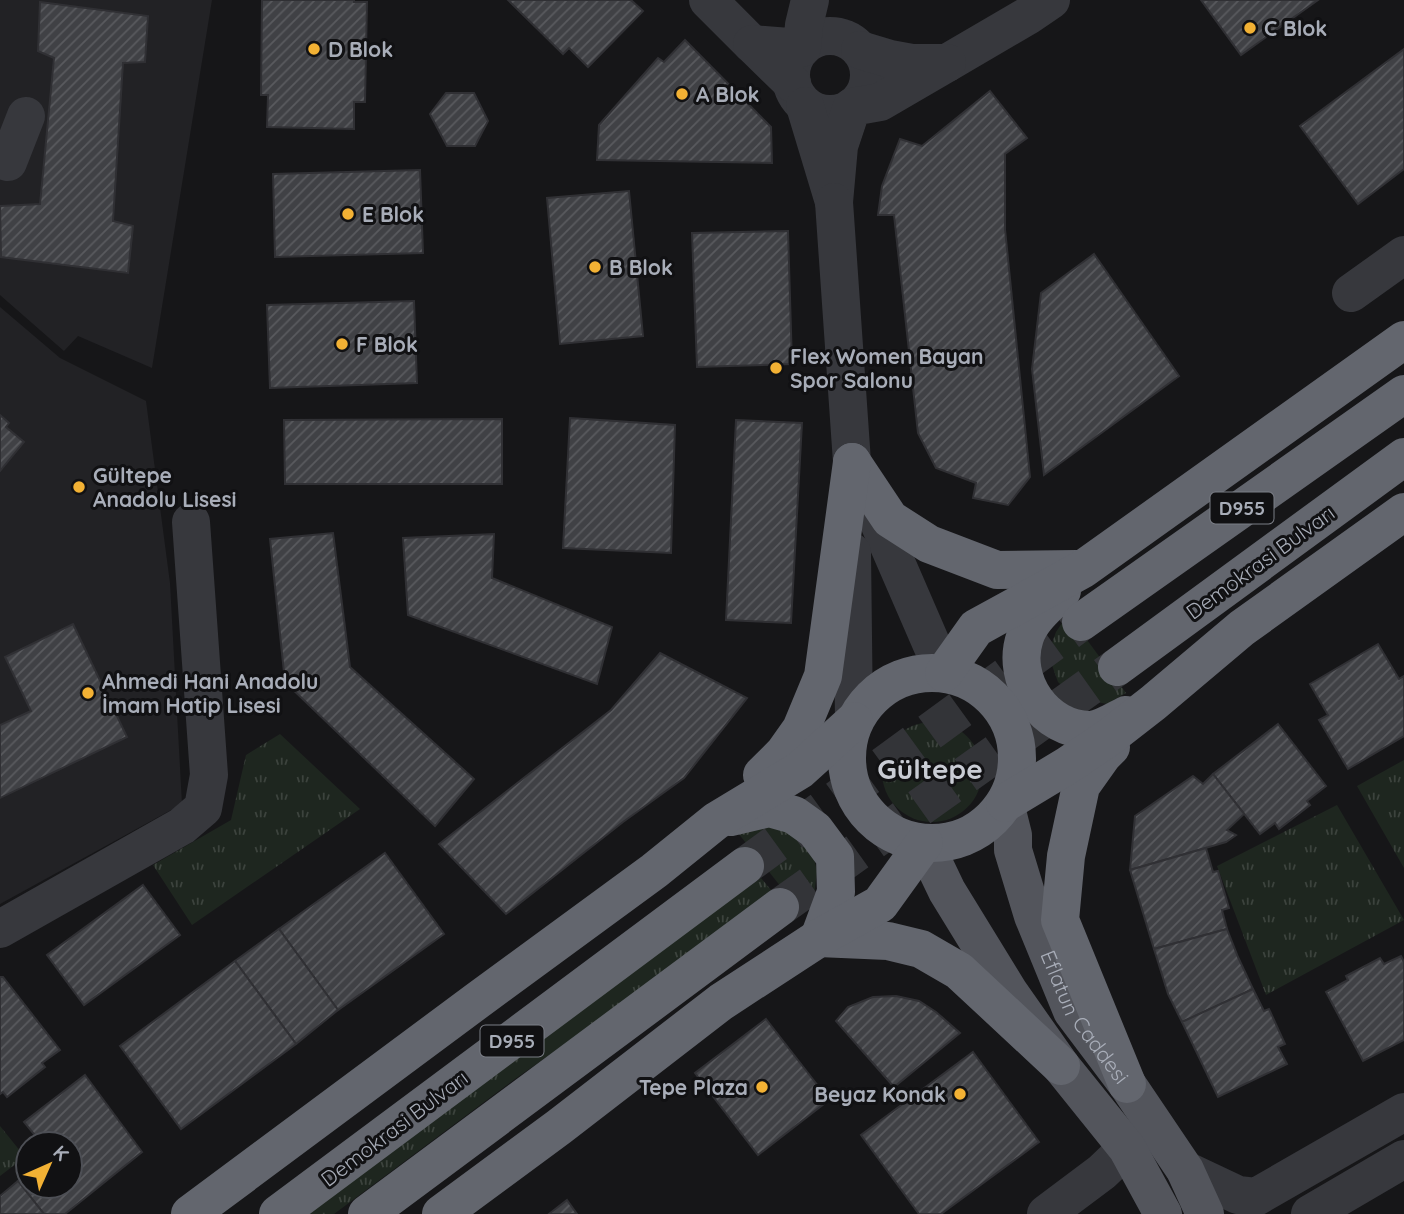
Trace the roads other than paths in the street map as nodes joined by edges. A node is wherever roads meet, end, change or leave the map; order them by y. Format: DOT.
graph roads {
  1 [pos="708,0"];
  2 [pos="810,0"];
  3 [pos="824,0"];
  4 [pos="1034,5"];
  5 [pos="855,46"];
  6 [pos="947,63"];
  7 [pos="799,79"];
  8 [pos="852,107"];
  9 [pos="26,116"];
  10 [pos="0,160"];
  11 [pos="834,202"];
  12 [pos="1404,255"];
  13 [pos="1351,293"];
  14 [pos="1404,340"];
  15 [pos="1404,394"];
  16 [pos="1404,457"];
  17 [pos="852,463"];
  18 [pos="1404,512"];
  19 [pos="191,522"];
  20 [pos="1083,569"];
  21 [pos="1080,622"];
  22 [pos="1117,667"];
  23 [pos="944,673"];
  24 [pos="1153,703"];
  25 [pos="854,721"];
  26 [pos="1005,803"];
  27 [pos="716,821"];
  28 [pos="924,843"];
  29 [pos="745,866"];
  30 [pos="780,907"];
  31 [pos="0,929"];
  32 [pos="819,938"];
  33 [pos="1062,1066"];
  34 [pos="1127,1084"];
  35 [pos="1404,1112"];
  36 [pos="1126,1148"];
  37 [pos="1404,1159"];
  38 [pos="1185,1170"];
  39 [pos="190,1214"];
  40 [pos="278,1214"];
  41 [pos="367,1214"];
  42 [pos="441,1214"];
  43 [pos="1046,1214"];
  44 [pos="1163,1214"];
  45 [pos="1205,1214"];
  46 [pos="1310,1214"];
  1 -- 7 [label="street"];
  2 -- 7 [label="street"];
  3 -- 5 [label="street"];
  4 -- 6 [label="street"];
  5 -- 6 [label="street"];
  5 -- 7 [label="street"];
  5 -- 8 [label="street"];
  6 -- 8 [label="street"];
  7 -- 8 [label="street"];
  7 -- 11 [label="street"];
  8 -- 11 [label="street"];
  9 -- 10 [label="street"];
  11 -- 17 [label="street"];
  12 -- 13 [label="street"];
  14 -- 20 [label="highway"];
  15 -- 21 [label="highway, D955"];
  16 -- 22 [label="highway, Demokrasi Bulvarı / D955"];
  17 -- 20 [label="highway"];
  17 -- 23 [label="street"];
  17 -- 25 [label="street"];
  17 -- 27 [label="highway"];
  18 -- 24 [label="highway"];
  19 -- 31 [label="street"];
  20 -- 23 [label="highway"];
  20 -- 24 [label="highway"];
  23 -- 25 [label="highway"];
  23 -- 26 [label="highway"];
  24 -- 26 [label="highway"];
  24 -- 34 [label="highway"];
  25 -- 27 [label="highway"];
  25 -- 28 [label="highway"];
  26 -- 28 [label="highway"];
  26 -- 34 [label="main road, Eflatun Caddesi"];
  27 -- 32 [label="highway"];
  27 -- 39 [label="highway"];
  28 -- 32 [label="highway"];
  28 -- 33 [label="main road, Eflatun Caddesi"];
  29 -- 40 [label="highway, Demokrasi Bulvarı / D955"];
  30 -- 41 [label="highway, D955"];
  32 -- 33 [label="highway"];
  32 -- 42 [label="highway"];
  33 -- 36 [label="main road, Eflatun Caddesi"];
  34 -- 38 [label="main road, Eflatun Caddesi"];
  35 -- 38 [label="street"];
  36 -- 43 [label="street"];
  36 -- 44 [label="main road, Eflatun Caddesi"];
  37 -- 46 [label="street"];
  38 -- 45 [label="main road, Eflatun Caddesi"];
}
